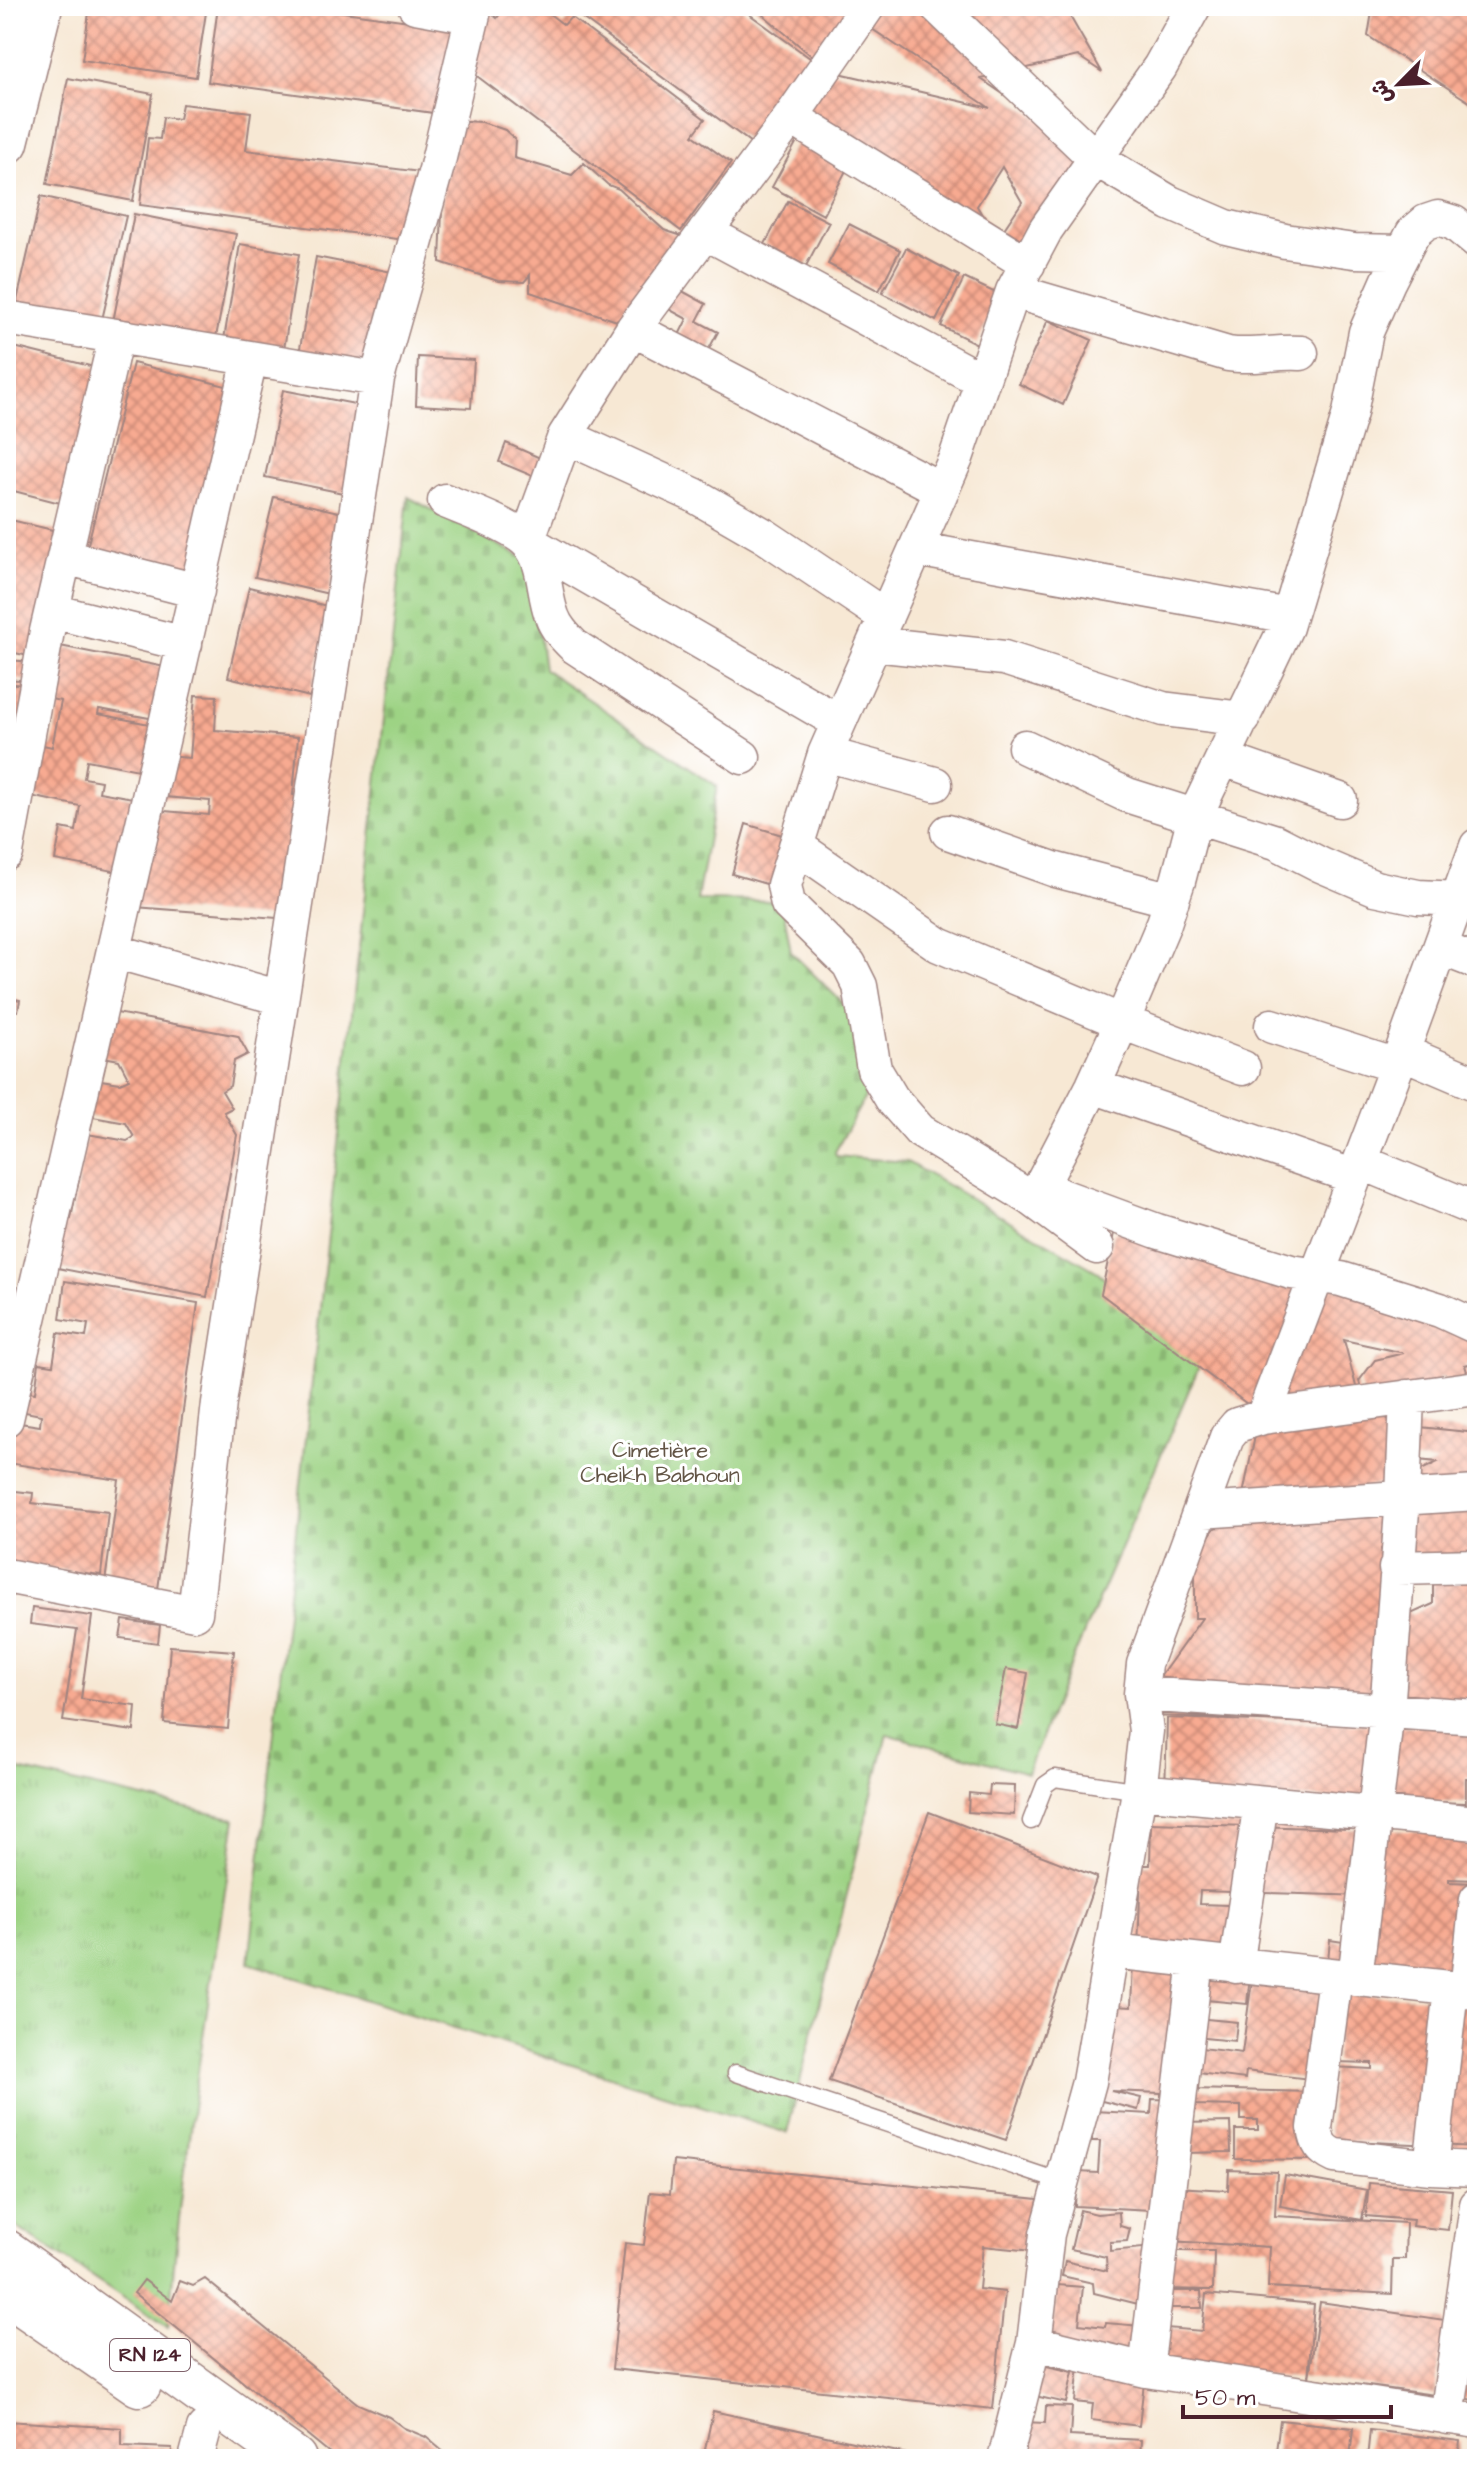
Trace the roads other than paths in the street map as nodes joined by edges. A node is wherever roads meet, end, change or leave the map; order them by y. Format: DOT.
graph roads {
  1 [pos="14,6"];
  2 [pos="40,6"];
  3 [pos="415,6"];
  4 [pos="868,6"];
  5 [pos="937,6"];
  6 [pos="1194,6"];
  7 [pos="473,11"];
  8 [pos="6,37"];
  9 [pos="791,117"];
  10 [pos="6,141"];
  11 [pos="1096,159"];
  12 [pos="705,232"];
  13 [pos="1477,242"];
  14 [pos="1403,252"];
  15 [pos="1020,278"];
  16 [pos="6,318"];
  17 [pos="633,329"];
  18 [pos="116,336"];
  19 [pos="1301,353"];
  20 [pos="250,359"];
  21 [pos="377,379"];
  22 [pos="981,380"];
  23 [pos="565,436"];
  24 [pos="942,490"];
  25 [pos="445,501"];
  26 [pos="527,541"];
  27 [pos="916,549"];
  28 [pos="65,557"];
  29 [pos="197,591"];
  30 [pos="52,611"];
  31 [pos="1289,616"];
  32 [pos="880,630"];
  33 [pos="185,644"];
  34 [pos="1243,719"];
  35 [pos="839,722"];
  36 [pos="1025,747"];
  37 [pos="825,754"];
  38 [pos="743,757"];
  39 [pos="1224,759"];
  40 [pos="935,784"];
  41 [pos="1340,800"];
  42 [pos="1195,816"];
  43 [pos="948,832"];
  44 [pos="796,846"];
  45 [pos="1477,846"];
  46 [pos="6,853"];
  47 [pos="1459,899"];
  48 [pos="1172,900"];
  49 [pos="1441,948"];
  50 [pos="114,951"];
  51 [pos="1477,962"];
  52 [pos="281,998"];
  53 [pos="1122,1022"];
  54 [pos="1272,1026"];
  55 [pos="1400,1059"];
  56 [pos="1243,1068"];
  57 [pos="1477,1084"];
  58 [pos="1093,1086"];
  59 [pos="1358,1170"];
  60 [pos="1036,1194"];
  61 [pos="1477,1210"];
  62 [pos="1097,1247"];
  63 [pos="1315,1276"];
  64 [pos="1477,1327"];
  65 [pos="1477,1388"];
  66 [pos="1407,1397"];
  67 [pos="1263,1417"];
  68 [pos="6,1419"];
  69 [pos="1477,1493"];
  70 [pos="1403,1497"];
  71 [pos="1200,1511"];
  72 [pos="1477,1566"];
  73 [pos="1396,1568"];
  74 [pos="6,1576"];
  75 [pos="1141,1694"];
  76 [pos="1387,1711"];
  77 [pos="1477,1717"];
  78 [pos="1139,1791"];
  79 [pos="1261,1803"];
  80 [pos="1375,1813"];
  81 [pos="1031,1821"];
  82 [pos="1477,1823"];
  83 [pos="1477,1899"];
  84 [pos="1112,1951"];
  85 [pos="1196,1961"];
  86 [pos="1236,1966"];
  87 [pos="1345,1977"];
  88 [pos="1465,1990"];
  89 [pos="736,2073"];
  90 [pos="1431,2167"];
  91 [pos="1477,2169"];
  92 [pos="1061,2182"];
  93 [pos="1477,2205"];
  94 [pos="6,2252"];
  95 [pos="6,2292"];
  96 [pos="1034,2343"];
  97 [pos="1146,2370"];
  98 [pos="1462,2419"];
  99 [pos="200,2444"];
  100 [pos="248,2459"];
  101 [pos="294,2459"];
  102 [pos="1005,2459"];
  1 -- 8 [label="main road"];
  2 -- 10 [label="main road"];
  3 -- 7 [label="street"];
  4 -- 9 [label="street"];
  5 -- 11 [label="street"];
  6 -- 11 [label="street"];
  7 -- 21 [label="street"];
  9 -- 12 [label="street"];
  9 -- 15 [label="street"];
  11 -- 14 [label="street"];
  11 -- 15 [label="street"];
  12 -- 17 [label="street"];
  12 -- 22 [label="street"];
  13 -- 14 [label="street"];
  14 -- 31 [label="street"];
  15 -- 19 [label="street"];
  15 -- 22 [label="street"];
  16 -- 18 [label="street"];
  17 -- 23 [label="street"];
  17 -- 24 [label="street"];
  18 -- 20 [label="street"];
  18 -- 28 [label="street"];
  20 -- 21 [label="street"];
  20 -- 29 [label="street"];
  21 -- 52 [label="street"];
  22 -- 24 [label="street"];
  23 -- 26 [label="street"];
  23 -- 32 [label="street"];
  24 -- 27 [label="street"];
  25 -- 26 [label="street"];
  26 -- 35 [label="street"];
  26 -- 38 [label="street"];
  27 -- 31 [label="street"];
  27 -- 32 [label="street"];
  28 -- 29 [label="street"];
  28 -- 30 [label="street"];
  29 -- 33 [label="street"];
  30 -- 33 [label="street"];
  30 -- 46 [label="street"];
  31 -- 34 [label="street"];
  32 -- 34 [label="street"];
  32 -- 35 [label="street"];
  33 -- 50 [label="street"];
  34 -- 39 [label="street"];
  35 -- 37 [label="street"];
  36 -- 42 [label="street"];
  37 -- 40 [label="street"];
  37 -- 44 [label="street"];
  39 -- 41 [label="street"];
  39 -- 42 [label="street"];
  42 -- 47 [label="street"];
  42 -- 48 [label="street"];
  43 -- 48 [label="street"];
  44 -- 53 [label="street"];
  44 -- 60 [label="street"];
  45 -- 47 [label="street"];
  47 -- 49 [label="street"];
  48 -- 53 [label="street"];
  49 -- 51 [label="street"];
  49 -- 55 [label="street"];
  50 -- 52 [label="street"];
  50 -- 68 [label="street"];
  52 -- 74 [label="street"];
  53 -- 56 [label="street"];
  53 -- 58 [label="street"];
  54 -- 55 [label="street"];
  55 -- 57 [label="street"];
  55 -- 59 [label="street"];
  58 -- 59 [label="street"];
  58 -- 60 [label="street"];
  59 -- 61 [label="street"];
  59 -- 63 [label="street"];
  60 -- 62 [label="street"];
  60 -- 63 [label="street"];
  63 -- 64 [label="street"];
  63 -- 67 [label="street"];
  65 -- 66 [label="street"];
  66 -- 67 [label="street"];
  66 -- 70 [label="street"];
  67 -- 71 [label="street"];
  69 -- 70 [label="street"];
  70 -- 71 [label="street"];
  70 -- 73 [label="street"];
  71 -- 75 [label="street"];
  72 -- 73 [label="street"];
  73 -- 76 [label="street"];
  75 -- 76 [label="street"];
  75 -- 78 [label="street"];
  76 -- 77 [label="street"];
  76 -- 80 [label="street"];
  78 -- 79 [label="street"];
  78 -- 81 [label="lane"];
  78 -- 84 [label="street"];
  79 -- 80 [label="street"];
  79 -- 86 [label="street"];
  80 -- 82 [label="street"];
  80 -- 87 [label="street"];
  83 -- 88 [label="street"];
  84 -- 85 [label="street"];
  84 -- 92 [label="street"];
  85 -- 86 [label="street"];
  85 -- 97 [label="street"];
  86 -- 87 [label="street"];
  87 -- 88 [label="street"];
  87 -- 90 [label="street"];
  88 -- 90 [label="street"];
  89 -- 92 [label="lane"];
  90 -- 91 [label="street"];
  92 -- 96 [label="street"];
  93 -- 98 [label="street"];
  94 -- 101 [label="main road, RN 124"];
  95 -- 99 [label="main road, RN 124"];
  96 -- 97 [label="street"];
  96 -- 102 [label="street"];
  97 -- 98 [label="street"];
  99 -- 100 [label="main road, RN 124"];
}
